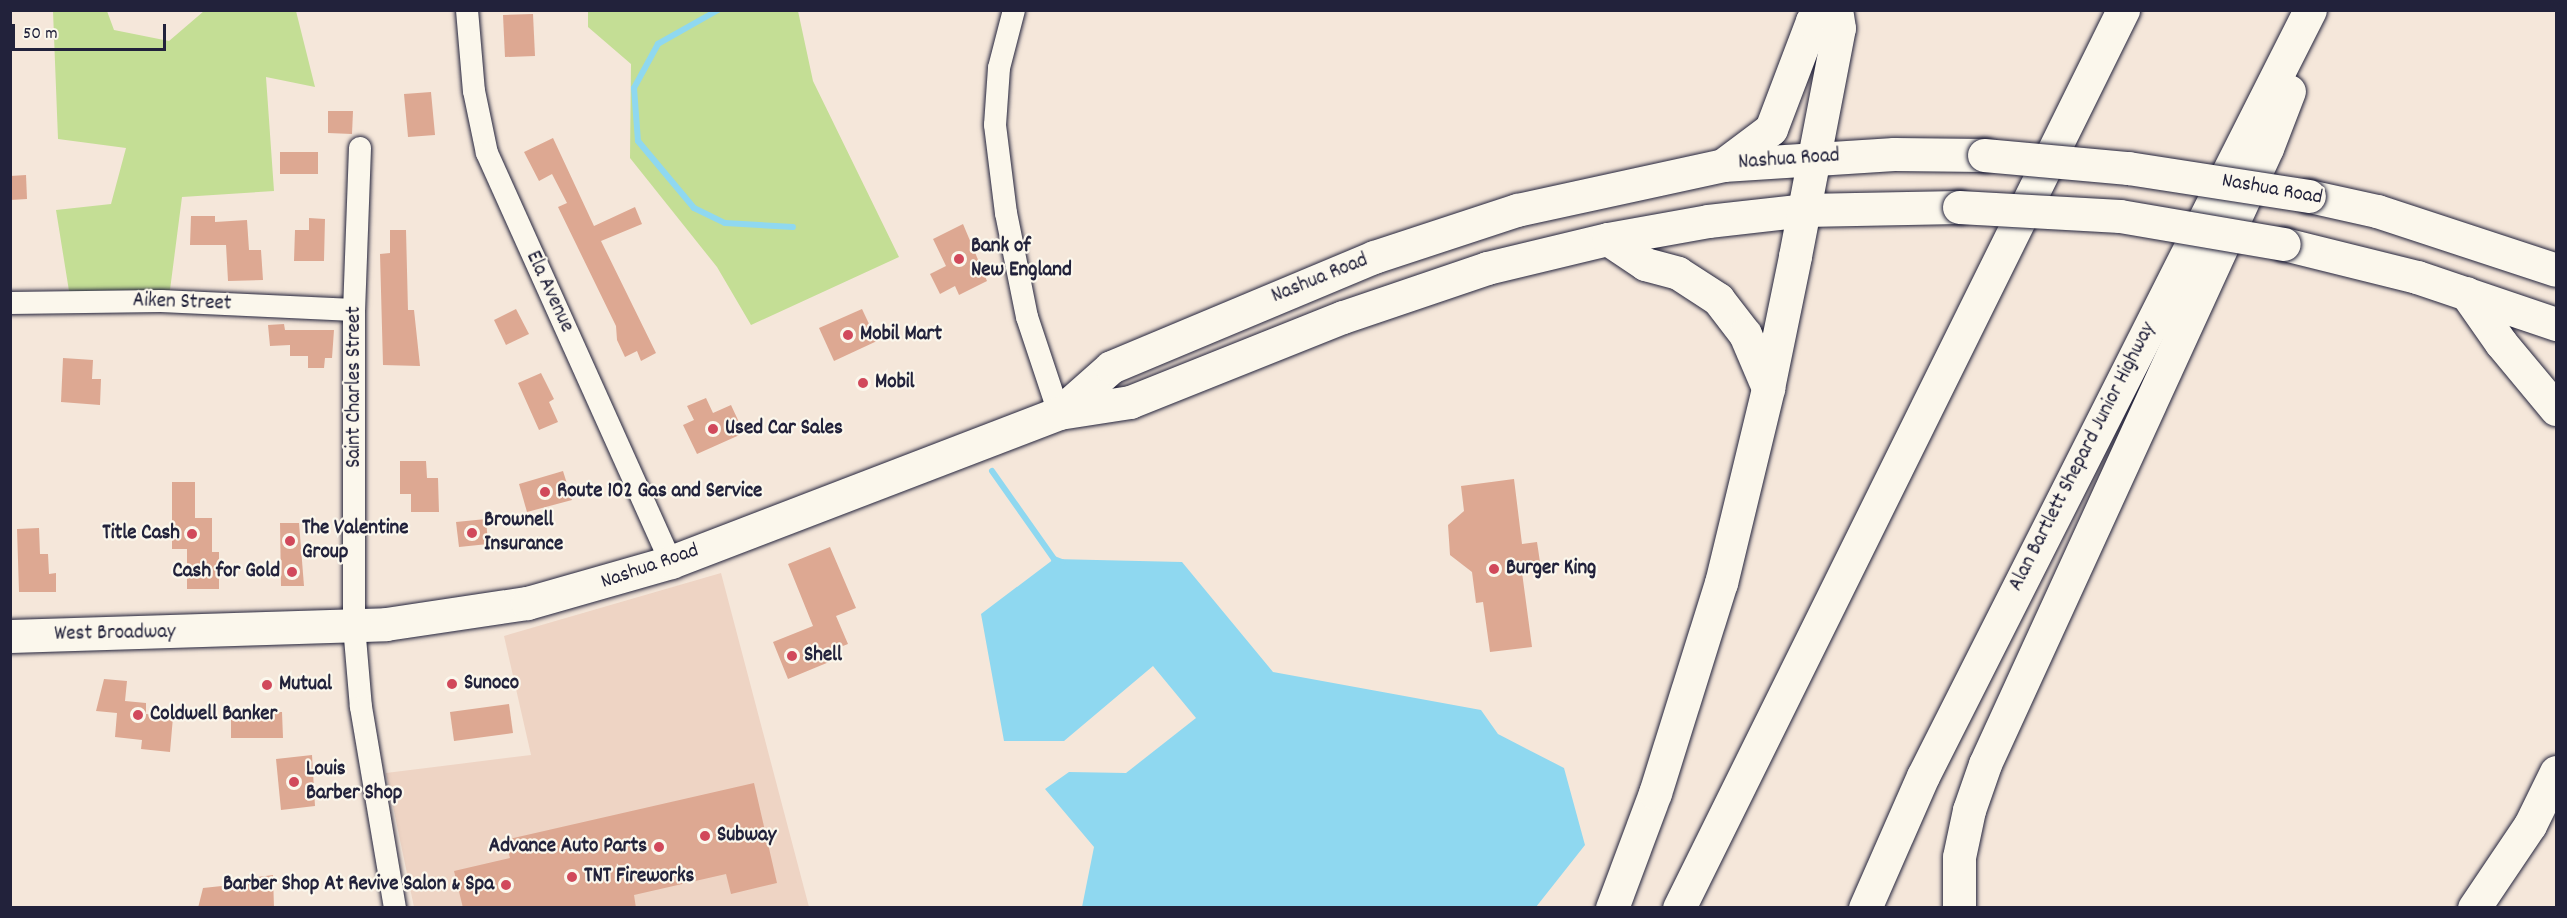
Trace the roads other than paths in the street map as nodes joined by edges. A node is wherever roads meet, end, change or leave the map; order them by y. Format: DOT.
graph roads {
  1 [pos="467,10"];
  2 [pos="1014,10"];
  3 [pos="1820,10"];
  4 [pos="1836,10"];
  5 [pos="2123,10"];
  6 [pos="2310,10"];
  7 [pos="2320,10"];
  8 [pos="360,148"];
  9 [pos="1814,157"];
  10 [pos="1723,165"];
  11 [pos="1804,210"];
  12 [pos="1608,239"];
  13 [pos="2556,270"];
  14 [pos="2466,293"];
  15 [pos="10,303"];
  16 [pos="354,310"];
  17 [pos="2556,324"];
  18 [pos="1768,388"];
  19 [pos="2556,409"];
  20 [pos="1059,413"];
  21 [pos="671,562"];
  22 [pos="354,626"];
  23 [pos="220,632"];
  24 [pos="10,636"];
  25 [pos="2556,772"];
  26 [pos="394,908"];
  27 [pos="1612,908"];
  28 [pos="1679,908"];
  29 [pos="1865,908"];
  30 [pos="1959,908"];
  31 [pos="2474,908"];
  1 -- 21 [label="street, Ela Avenue"];
  2 -- 20 [label="street"];
  3 -- 10 [label="main road"];
  4 -- 9 [label="main road"];
  5 -- 28 [label="main road"];
  6 -- 29 [label="main road, Alan Bartlett Shepard Junior Highway"];
  7 -- 30 [label="main road"];
  8 -- 16 [label="street, Saint Charles Street"];
  9 -- 10 [label="main road, Nashua Road"];
  9 -- 11 [label="main road"];
  9 -- 13 [label="main road, Nashua Road, bridge"];
  10 -- 20 [label="main road, Nashua Road"];
  11 -- 12 [label="main road, Nashua Road"];
  11 -- 14 [label="main road, Nashua Road, bridge"];
  11 -- 18 [label="main road"];
  12 -- 18 [label="main road"];
  12 -- 20 [label="main road, Nashua Road"];
  14 -- 17 [label="main road, Nashua Road"];
  14 -- 19 [label="main road"];
  15 -- 16 [label="street, Aiken Street"];
  16 -- 22 [label="street, Saint Charles Street"];
  18 -- 27 [label="main road"];
  20 -- 21 [label="main road, Nashua Road"];
  21 -- 22 [label="main road, Nashua Road"];
  22 -- 23 [label="main road, Nashua Road"];
  22 -- 26 [label="street, Saint Charles Street"];
  23 -- 24 [label="main road, West Broadway"];
  25 -- 31 [label="main road"];
}
